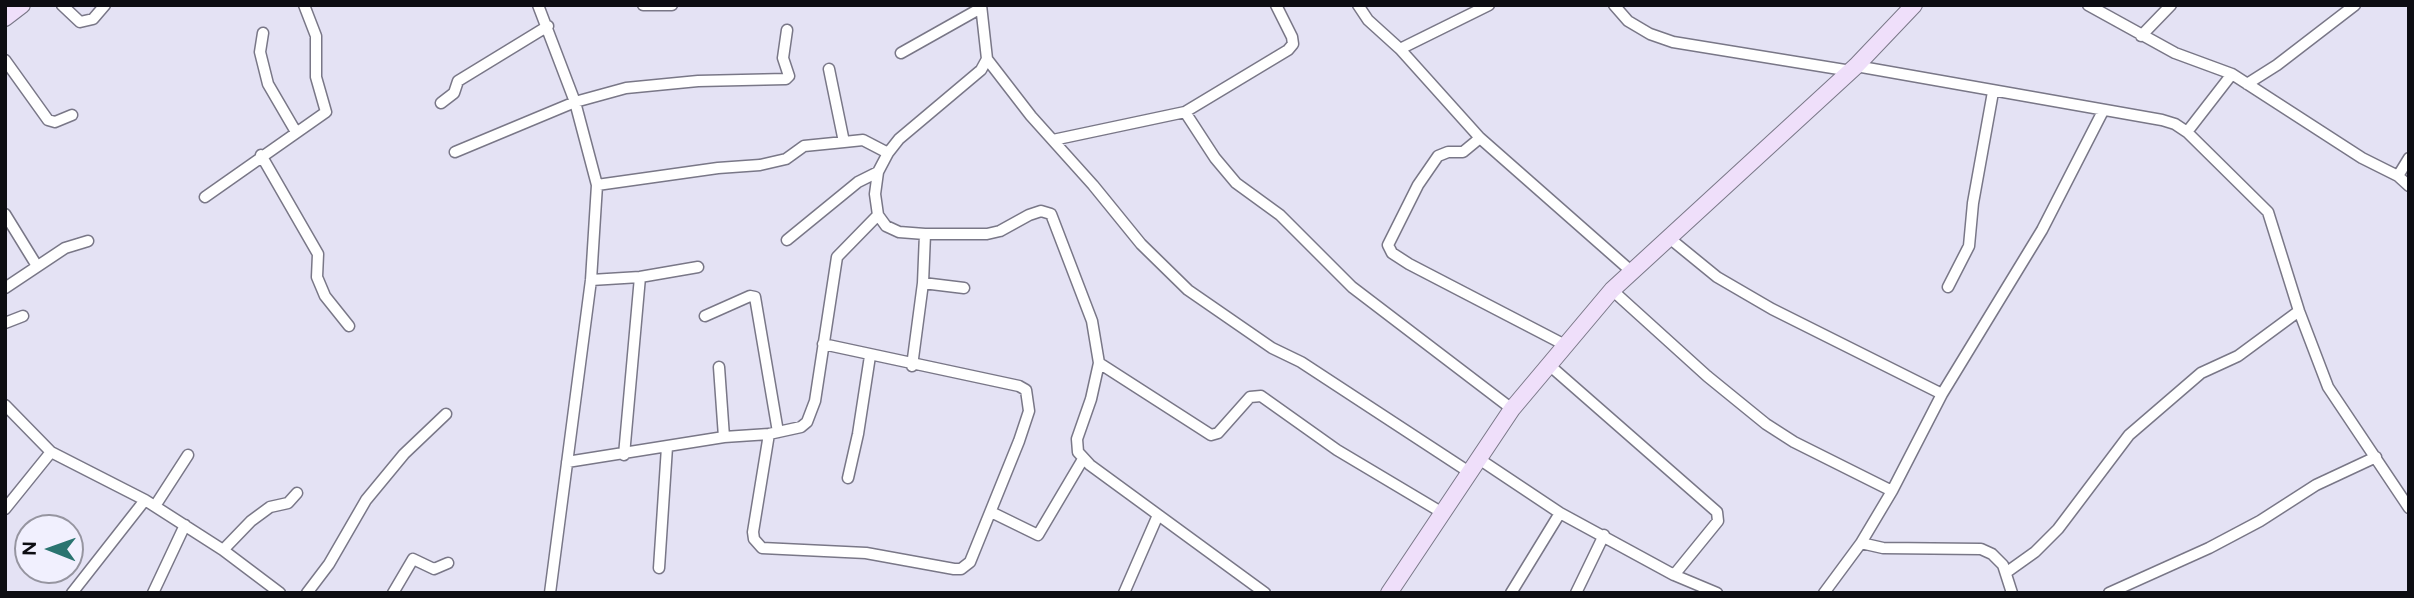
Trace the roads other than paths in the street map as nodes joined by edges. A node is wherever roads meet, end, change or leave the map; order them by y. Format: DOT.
graph roads {
  1 [pos="22,5"];
  2 [pos="62,5"];
  3 [pos="105,5"];
  4 [pos="304,5"];
  5 [pos="538,5"];
  6 [pos="643,5"];
  7 [pos="673,5"];
  8 [pos="1358,5"];
  9 [pos="1489,5"];
  10 [pos="1614,5"];
  11 [pos="1914,5"];
  12 [pos="2088,5"];
  13 [pos="2171,5"];
  14 [pos="2356,5"];
  15 [pos="981,6"];
  16 [pos="1277,6"];
  17 [pos="5,18"];
  18 [pos="548,26"];
  19 [pos="786,30"];
  20 [pos="263,33"];
  21 [pos="2141,36"];
  22 [pos="1400,49"];
  23 [pos="901,52"];
  24 [pos="987,59"];
  25 [pos="5,60"];
  26 [pos="829,69"];
  27 [pos="1853,69"];
  28 [pos="2232,75"];
  29 [pos="2247,84"];
  30 [pos="1993,92"];
  31 [pos="575,102"];
  32 [pos="441,103"];
  33 [pos="2104,111"];
  34 [pos="1185,112"];
  35 [pos="72,115"];
  36 [pos="296,132"];
  37 [pos="2187,132"];
  38 [pos="1480,138"];
  39 [pos="1053,140"];
  40 [pos="844,142"];
  41 [pos="455,152"];
  42 [pos="888,153"];
  43 [pos="261,155"];
  44 [pos="2409,158"];
  45 [pos="878,172"];
  46 [pos="2398,176"];
  47 [pos="597,185"];
  48 [pos="2409,186"];
  49 [pos="205,197"];
  50 [pos="5,214"];
  51 [pos="878,215"];
  52 [pos="925,234"];
  53 [pos="1668,237"];
  54 [pos="787,240"];
  55 [pos="88,241"];
  56 [pos="37,266"];
  57 [pos="698,267"];
  58 [pos="1630,271"];
  59 [pos="640,278"];
  60 [pos="591,280"];
  61 [pos="923,283"];
  62 [pos="1948,287"];
  63 [pos="5,288"];
  64 [pos="964,288"];
  65 [pos="1612,290"];
  66 [pos="2299,312"];
  67 [pos="23,316"];
  68 [pos="705,316"];
  69 [pos="5,323"];
  70 [pos="349,326"];
  71 [pos="823,344"];
  72 [pos="1564,345"];
  73 [pos="870,356"];
  74 [pos="1099,363"];
  75 [pos="1548,364"];
  76 [pos="912,366"];
  77 [pos="719,367"];
  78 [pos="1942,394"];
  79 [pos="5,405"];
  80 [pos="1512,410"];
  81 [pos="446,414"];
  82 [pos="773,433"];
  83 [pos="724,437"];
  84 [pos="667,447"];
  85 [pos="51,452"];
  86 [pos="188,455"];
  87 [pos="624,455"];
  88 [pos="2376,457"];
  89 [pos="1083,459"];
  90 [pos="567,462"];
  91 [pos="1474,465"];
  92 [pos="848,478"];
  93 [pos="1892,491"];
  94 [pos="297,492"];
  95 [pos="150,503"];
  96 [pos="2409,508"];
  97 [pos="5,509"];
  98 [pos="991,512"];
  99 [pos="1441,512"];
  100 [pos="1560,513"];
  101 [pos="1158,515"];
  102 [pos="185,525"];
  103 [pos="1604,535"];
  104 [pos="1861,543"];
  105 [pos="223,550"];
  106 [pos="448,563"];
  107 [pos="659,568"];
  108 [pos="2007,572"];
  109 [pos="1674,575"];
  110 [pos="1687,588"];
  111 [pos="72,593"];
  112 [pos="153,593"];
  113 [pos="280,593"];
  114 [pos="307,593"];
  115 [pos="393,593"];
  116 [pos="550,593"];
  117 [pos="1124,593"];
  118 [pos="1265,593"];
  119 [pos="1389,593"];
  120 [pos="1511,593"];
  121 [pos="1576,593"];
  122 [pos="1717,593"];
  123 [pos="1824,593"];
  124 [pos="2012,593"];
  125 [pos="2109,593"];
  1 -- 17 [label="street"];
  2 -- 3 [label="street"];
  4 -- 36 [label="street"];
  5 -- 18 [label="street"];
  6 -- 7 [label="street"];
  8 -- 22 [label="street"];
  9 -- 22 [label="street"];
  10 -- 27 [label="street"];
  11 -- 27 [label="street"];
  12 -- 21 [label="street"];
  13 -- 21 [label="street"];
  14 -- 29 [label="street"];
  15 -- 23 [label="street"];
  15 -- 24 [label="street"];
  16 -- 34 [label="street"];
  18 -- 31 [label="street"];
  18 -- 32 [label="street"];
  19 -- 31 [label="street"];
  20 -- 36 [label="street"];
  21 -- 28 [label="street"];
  22 -- 38 [label="street"];
  24 -- 39 [label="street"];
  24 -- 42 [label="street"];
  25 -- 35 [label="street"];
  26 -- 40 [label="street"];
  27 -- 30 [label="street"];
  27 -- 53 [label="street"];
  28 -- 29 [label="street"];
  28 -- 37 [label="street"];
  29 -- 46 [label="street"];
  30 -- 33 [label="street"];
  30 -- 62 [label="street"];
  31 -- 41 [label="street"];
  31 -- 47 [label="street"];
  33 -- 37 [label="street"];
  33 -- 78 [label="street"];
  34 -- 39 [label="street"];
  34 -- 80 [label="street"];
  36 -- 43 [label="street"];
  37 -- 66 [label="street"];
  38 -- 58 [label="street"];
  38 -- 72 [label="street"];
  39 -- 91 [label="street"];
  40 -- 42 [label="street"];
  40 -- 47 [label="street"];
  42 -- 45 [label="street"];
  43 -- 49 [label="street"];
  43 -- 70 [label="street"];
  44 -- 46 [label="street"];
  45 -- 51 [label="street"];
  45 -- 54 [label="street"];
  46 -- 48 [label="street"];
  47 -- 60 [label="street"];
  50 -- 56 [label="street"];
  51 -- 52 [label="street"];
  51 -- 71 [label="street"];
  52 -- 61 [label="street"];
  52 -- 74 [label="street"];
  53 -- 58 [label="street"];
  53 -- 78 [label="street"];
  55 -- 56 [label="street"];
  56 -- 63 [label="street"];
  57 -- 59 [label="street"];
  58 -- 65 [label="street"];
  59 -- 60 [label="street"];
  59 -- 87 [label="street"];
  60 -- 90 [label="street"];
  61 -- 64 [label="street"];
  61 -- 76 [label="street"];
  65 -- 72 [label="street"];
  65 -- 93 [label="street"];
  66 -- 88 [label="street"];
  66 -- 108 [label="street"];
  67 -- 69 [label="street"];
  68 -- 82 [label="street"];
  71 -- 73 [label="street"];
  71 -- 82 [label="street"];
  72 -- 75 [label="street"];
  73 -- 76 [label="street"];
  73 -- 92 [label="street"];
  74 -- 89 [label="street"];
  74 -- 99 [label="street"];
  75 -- 80 [label="street"];
  75 -- 109 [label="street"];
  76 -- 98 [label="street"];
  77 -- 83 [label="street"];
  78 -- 93 [label="street"];
  79 -- 85 [label="street"];
  80 -- 91 [label="street"];
  81 -- 114 [label="street"];
  82 -- 83 [label="street"];
  82 -- 98 [label="street"];
  83 -- 84 [label="street"];
  84 -- 87 [label="street"];
  84 -- 107 [label="street"];
  85 -- 95 [label="street"];
  85 -- 97 [label="street"];
  86 -- 95 [label="street"];
  87 -- 90 [label="street"];
  88 -- 96 [label="street"];
  88 -- 125 [label="street"];
  89 -- 98 [label="street"];
  89 -- 101 [label="street"];
  90 -- 116 [label="street"];
  91 -- 99 [label="street"];
  91 -- 100 [label="street"];
  93 -- 104 [label="street"];
  94 -- 105 [label="street"];
  95 -- 102 [label="street"];
  95 -- 111 [label="street"];
  99 -- 119 [label="street"];
  100 -- 103 [label="street"];
  100 -- 120 [label="street"];
  101 -- 117 [label="street"];
  101 -- 118 [label="street"];
  102 -- 105 [label="street"];
  102 -- 112 [label="street"];
  103 -- 109 [label="street"];
  103 -- 121 [label="street"];
  104 -- 108 [label="street"];
  104 -- 123 [label="street"];
  105 -- 113 [label="street"];
  106 -- 115 [label="street"];
  108 -- 124 [label="street"];
  109 -- 110 [label="street"];
  110 -- 122 [label="street"];
}
